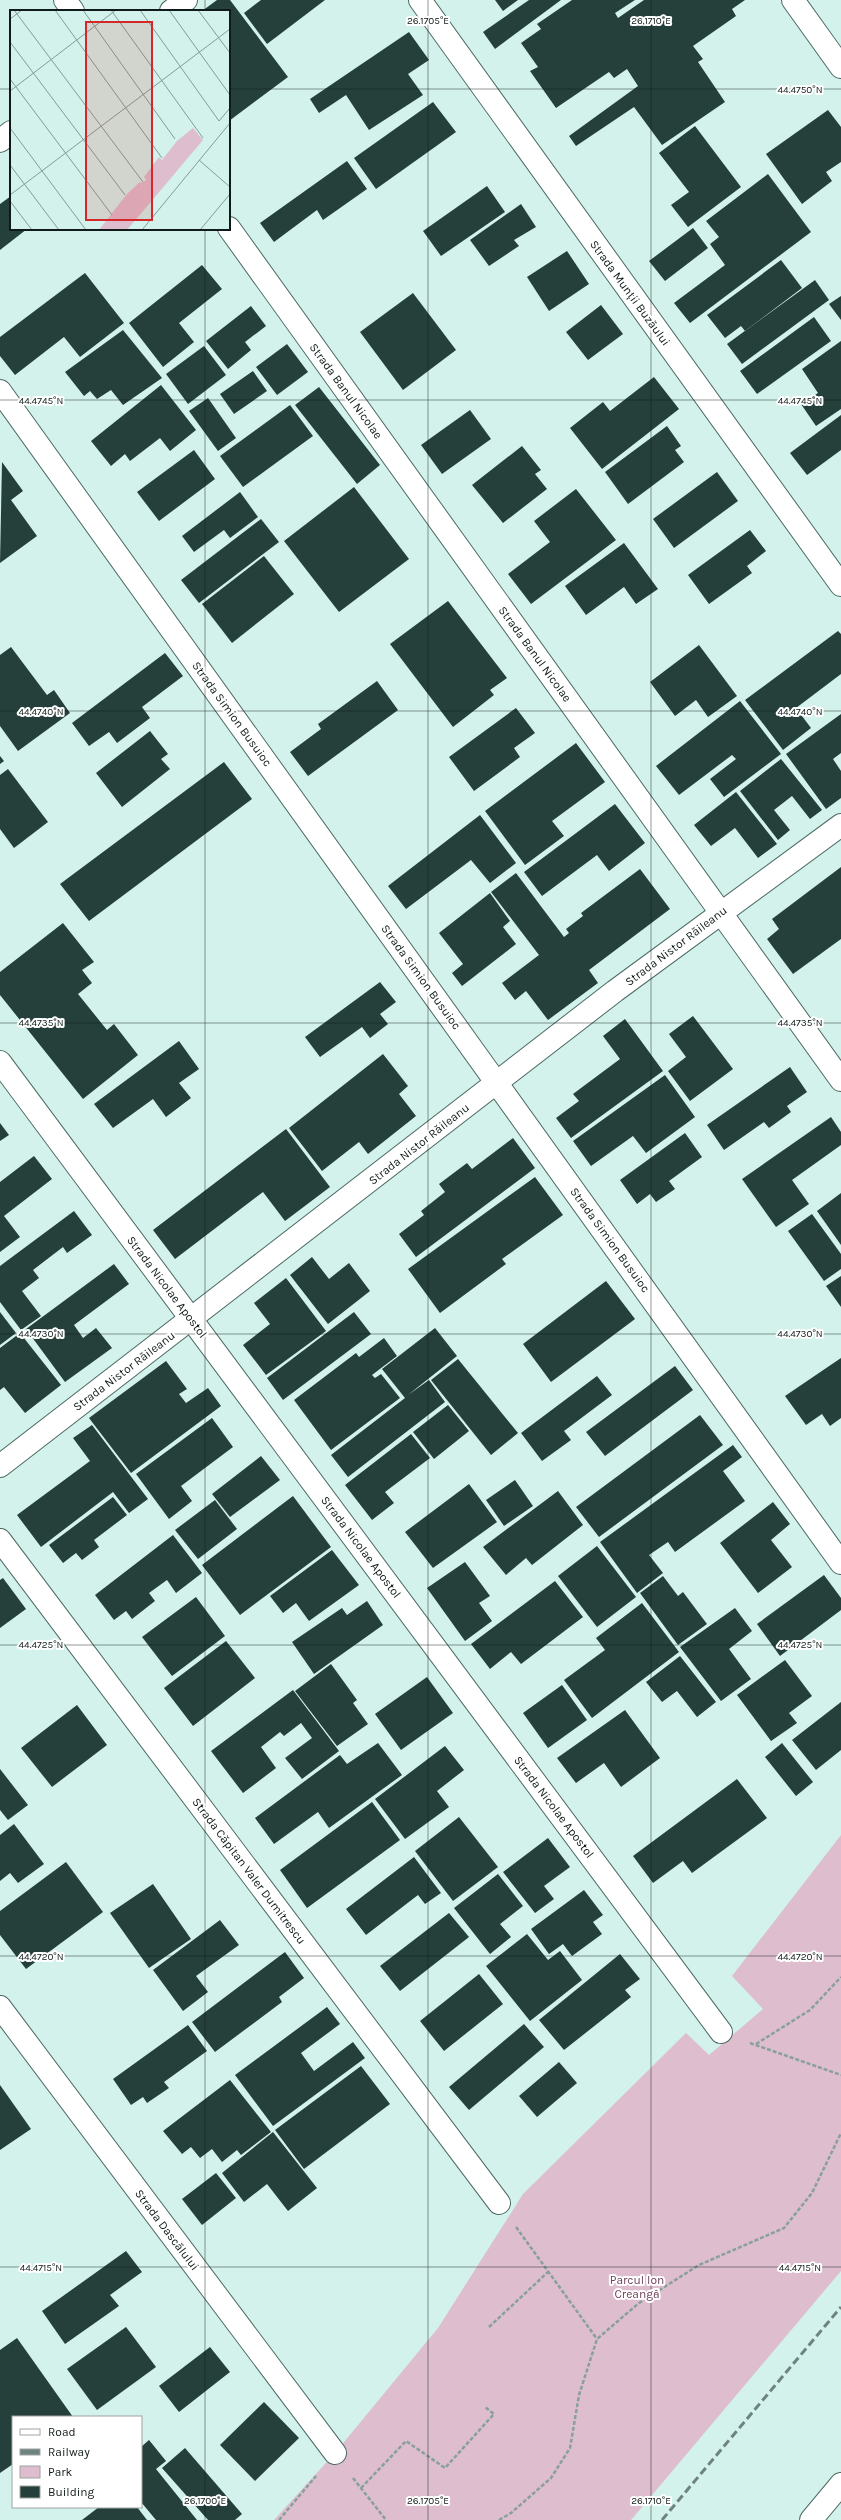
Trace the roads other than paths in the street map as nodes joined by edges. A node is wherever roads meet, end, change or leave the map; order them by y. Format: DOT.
graph roads {
  1 [pos="65,0"];
  2 [pos="186,0"];
  3 [pos="420,0"];
  4 [pos="793,0"];
  5 [pos="72,10"];
  6 [pos="172,10"];
  7 [pos="841,67"];
  8 [pos="10,133"];
  9 [pos="0,141"];
  10 [pos="230,229"];
  11 [pos="0,391"];
  12 [pos="841,585"];
  13 [pos="841,825"];
  14 [pos="720,912"];
  15 [pos="0,1062"];
  16 [pos="841,1080"];
  17 [pos="497,1083"];
  18 [pos="192,1320"];
  19 [pos="0,1466"];
  20 [pos="0,1540"];
  21 [pos="841,1563"];
  22 [pos="0,2007"];
  23 [pos="721,2032"];
  24 [pos="499,2203"];
  25 [pos="334,2453"];
  26 [pos="841,2484"];
  27 [pos="811,2520"];
  1 -- 5 [label="street"];
  2 -- 6 [label="street"];
  3 -- 12 [label="street, Strada Munții Buzăului"];
  4 -- 7 [label="street"];
  8 -- 9 [label="street"];
  10 -- 14 [label="street, Strada Banul Nicolae"];
  11 -- 17 [label="street, Strada Simion Busuioc"];
  13 -- 14 [label="street, Strada Nistor Răileanu"];
  14 -- 16 [label="street, Strada Banul Nicolae"];
  14 -- 17 [label="street, Strada Nistor Răileanu"];
  15 -- 18 [label="street, Strada Nicolae Apostol"];
  17 -- 18 [label="street, Strada Nistor Răileanu"];
  17 -- 21 [label="street, Strada Simion Busuioc"];
  18 -- 19 [label="street, Strada Nistor Răileanu"];
  18 -- 23 [label="street, Strada Nicolae Apostol"];
  20 -- 24 [label="street, Strada Căpitan Valer Dumitrescu"];
  22 -- 25 [label="street, Strada Dascălului"];
  26 -- 27 [label="street"];
}
